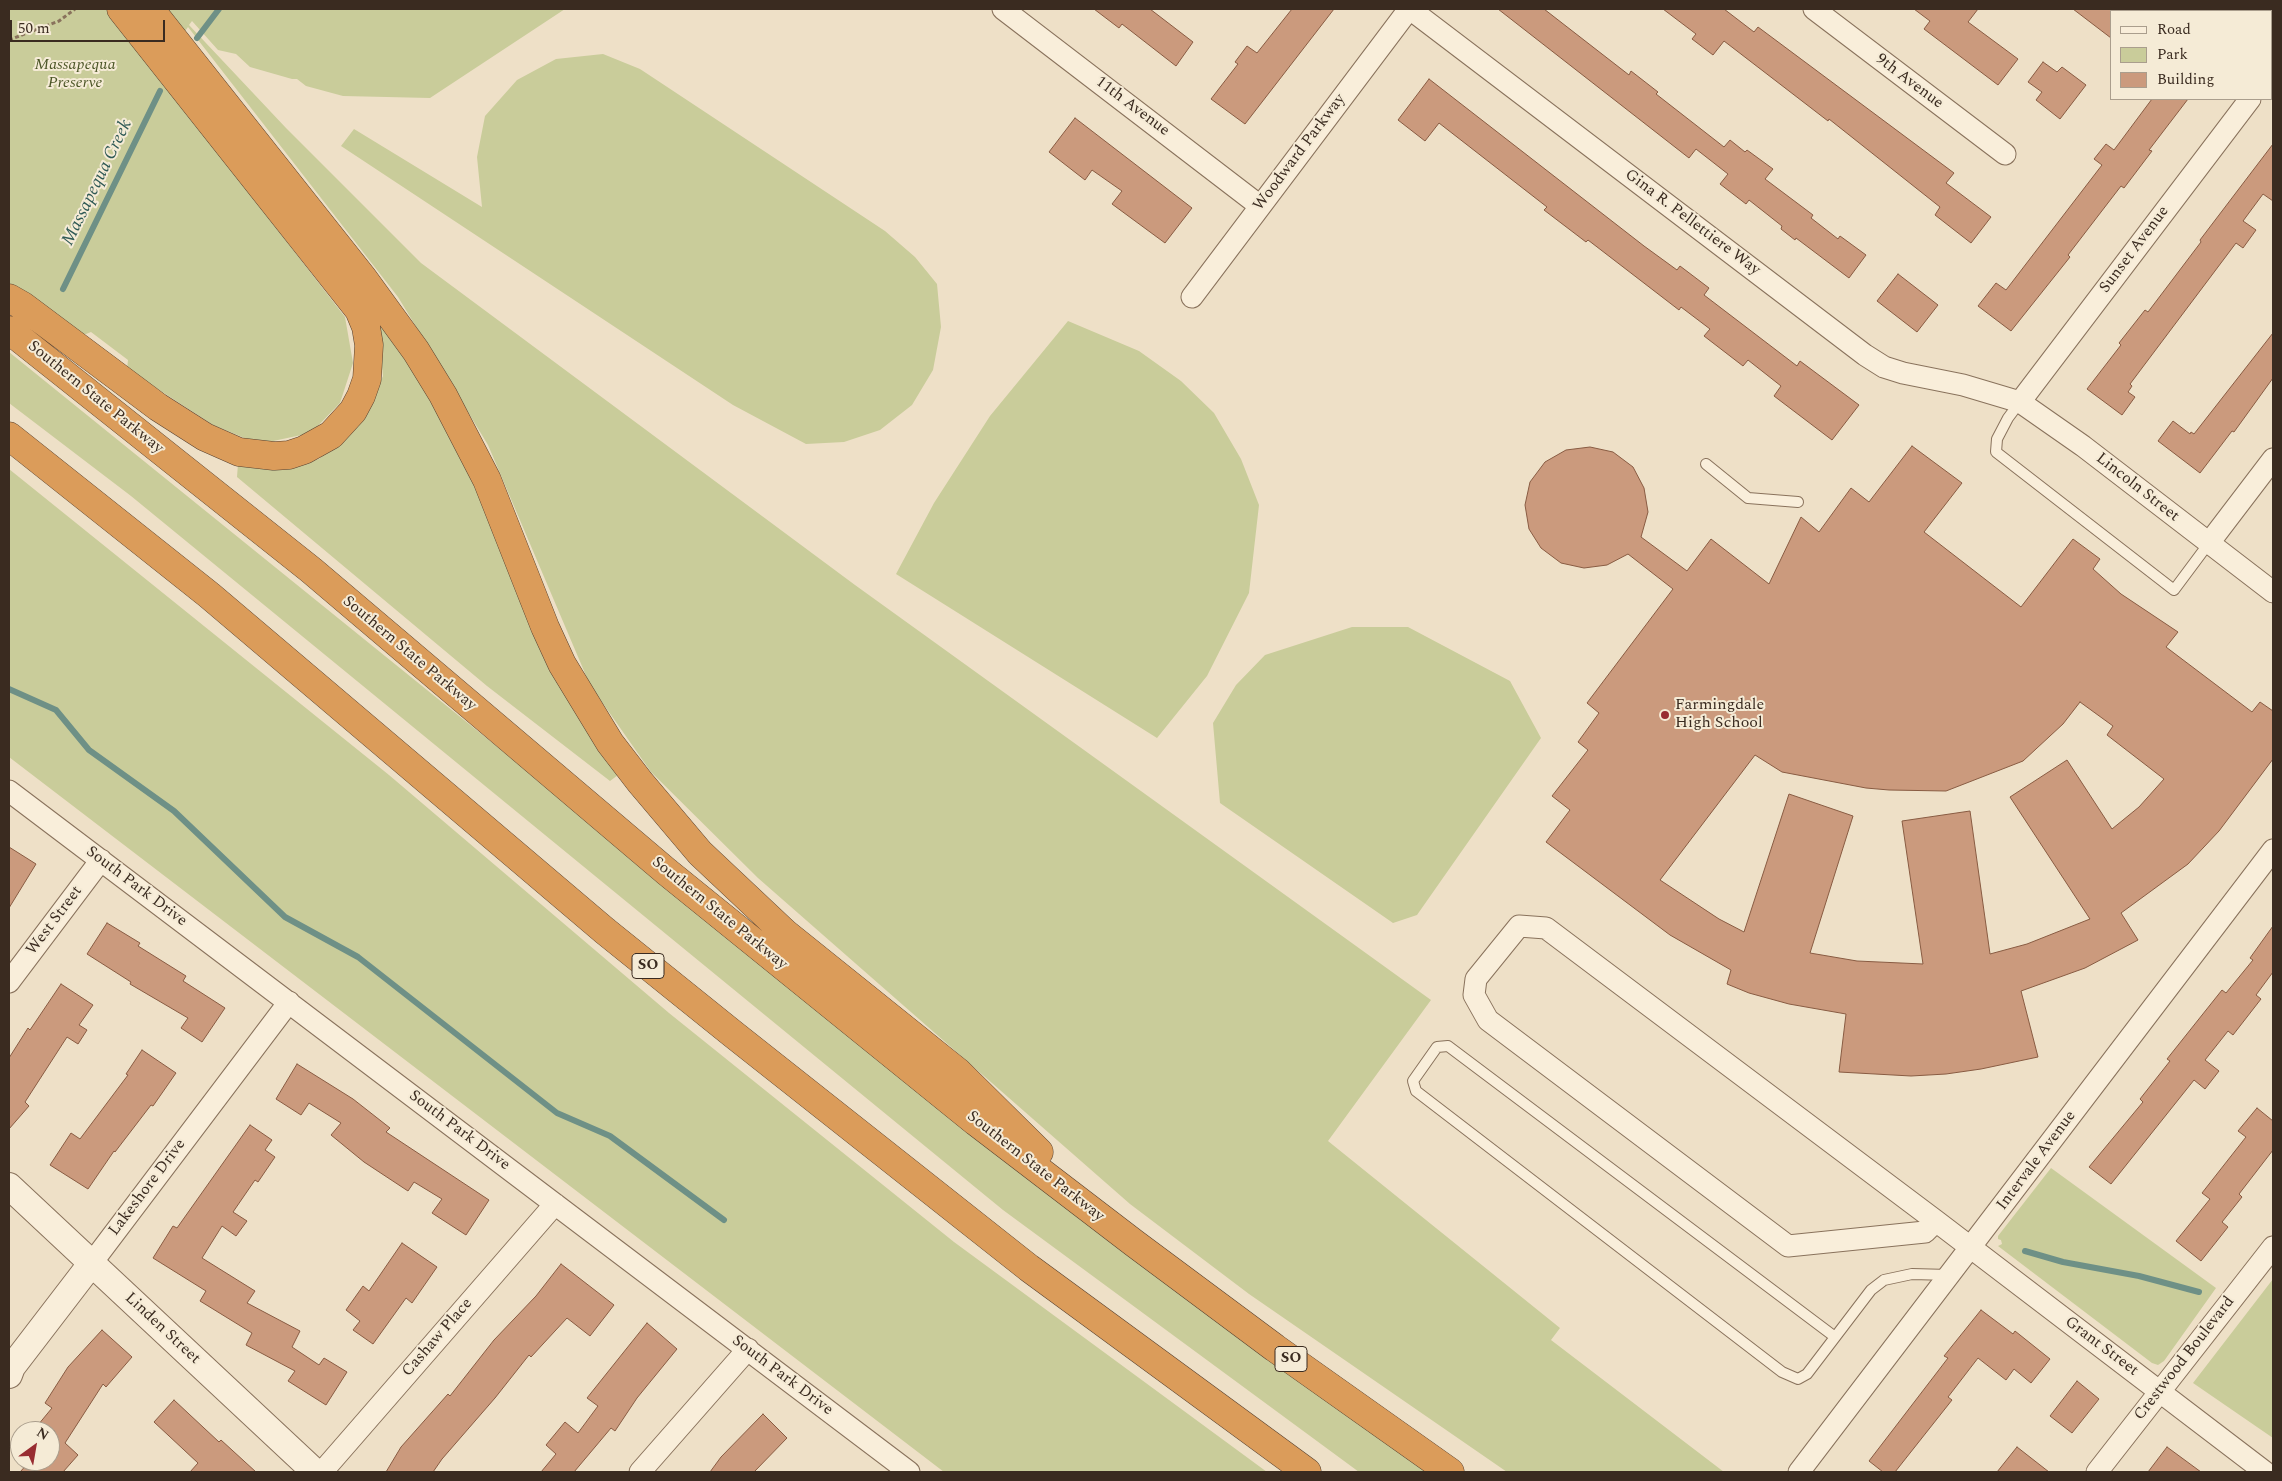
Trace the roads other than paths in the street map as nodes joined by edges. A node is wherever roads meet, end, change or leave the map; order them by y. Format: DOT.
graph roads {
  1 [pos="121,9"];
  2 [pos="150,9"];
  3 [pos="1003,9"];
  4 [pos="1409,9"];
  5 [pos="1814,9"];
  6 [pos="2249,100"];
  7 [pos="2004,154"];
  8 [pos="1260,206"];
  9 [pos="1192,296"];
  10 [pos="9,298"];
  11 [pos="9,330"];
  12 [pos="1994,394"];
  13 [pos="2020,402"];
  14 [pos="9,436"];
  15 [pos="2273,459"];
  16 [pos="1706,464"];
  17 [pos="1798,502"];
  18 [pos="2210,543"];
  19 [pos="2273,592"];
  20 [pos="9,791"];
  21 [pos="2273,850"];
  22 [pos="101,860"];
  23 [pos="9,982"];
  24 [pos="289,1002"];
  25 [pos="9,1186"];
  26 [pos="555,1204"];
  27 [pos="1936,1221"];
  28 [pos="1134,1243"];
  29 [pos="2273,1247"];
  30 [pos="1971,1248"];
  31 [pos="91,1264"];
  32 [pos="1950,1275"];
  33 [pos="1835,1337"];
  34 [pos="748,1349"];
  35 [pos="9,1375"];
  36 [pos="2160,1392"];
  37 [pos="314,1472"];
  38 [pos="322,1472"];
  39 [pos="640,1472"];
  40 [pos="910,1472"];
  41 [pos="1306,1472"];
  42 [pos="1450,1472"];
  43 [pos="1800,1472"];
  44 [pos="2097,1472"];
  45 [pos="2265,1472"];
  1 -- 10 [label="highway"];
  2 -- 28 [label="highway"];
  3 -- 8 [label="street, 11th Avenue"];
  4 -- 8 [label="street, Woodward Parkway"];
  4 -- 12 [label="street, Gina R. Pellettiere Way"];
  5 -- 7 [label="street, 9th Avenue"];
  6 -- 13 [label="street, Sunset Avenue"];
  8 -- 9 [label="street, Woodward Parkway"];
  11 -- 28 [label="highway, Southern State Parkway / SO"];
  12 -- 13 [label="street, Lincoln Street"];
  13 -- 18 [label="street, Lincoln Street"];
  13 -- 18 [label="lane"];
  14 -- 41 [label="highway, SO"];
  15 -- 18 [label="street"];
  16 -- 17 [label="lane"];
  18 -- 19 [label="street, Lincoln Street"];
  20 -- 22 [label="street, South Park Drive"];
  21 -- 30 [label="street, Intervale Avenue"];
  22 -- 23 [label="street, West Street"];
  22 -- 24 [label="street, South Park Drive"];
  24 -- 26 [label="street, South Park Drive"];
  24 -- 31 [label="street, Lakeshore Drive"];
  25 -- 31 [label="street, Linden Street"];
  26 -- 34 [label="street, South Park Drive"];
  26 -- 38 [label="street, Cashaw Place"];
  27 -- 27 [label="street, Grant Street"];
  27 -- 30 [label="street, Grant Street"];
  28 -- 42 [label="highway, Southern State Parkway / SO"];
  29 -- 36 [label="street, Crestwood Boulevard"];
  30 -- 32 [label="street, Intervale Avenue"];
  30 -- 36 [label="street, Grant Street"];
  31 -- 35 [label="street, Lakeshore Drive"];
  31 -- 37 [label="street, Linden Street"];
  32 -- 33 [label="lane"];
  32 -- 43 [label="street, Intervale Avenue"];
  33 -- 33 [label="lane"];
  34 -- 39 [label="street"];
  34 -- 40 [label="street, South Park Drive"];
  36 -- 44 [label="street, Crestwood Boulevard"];
  36 -- 45 [label="street, Grant Street"];
}
